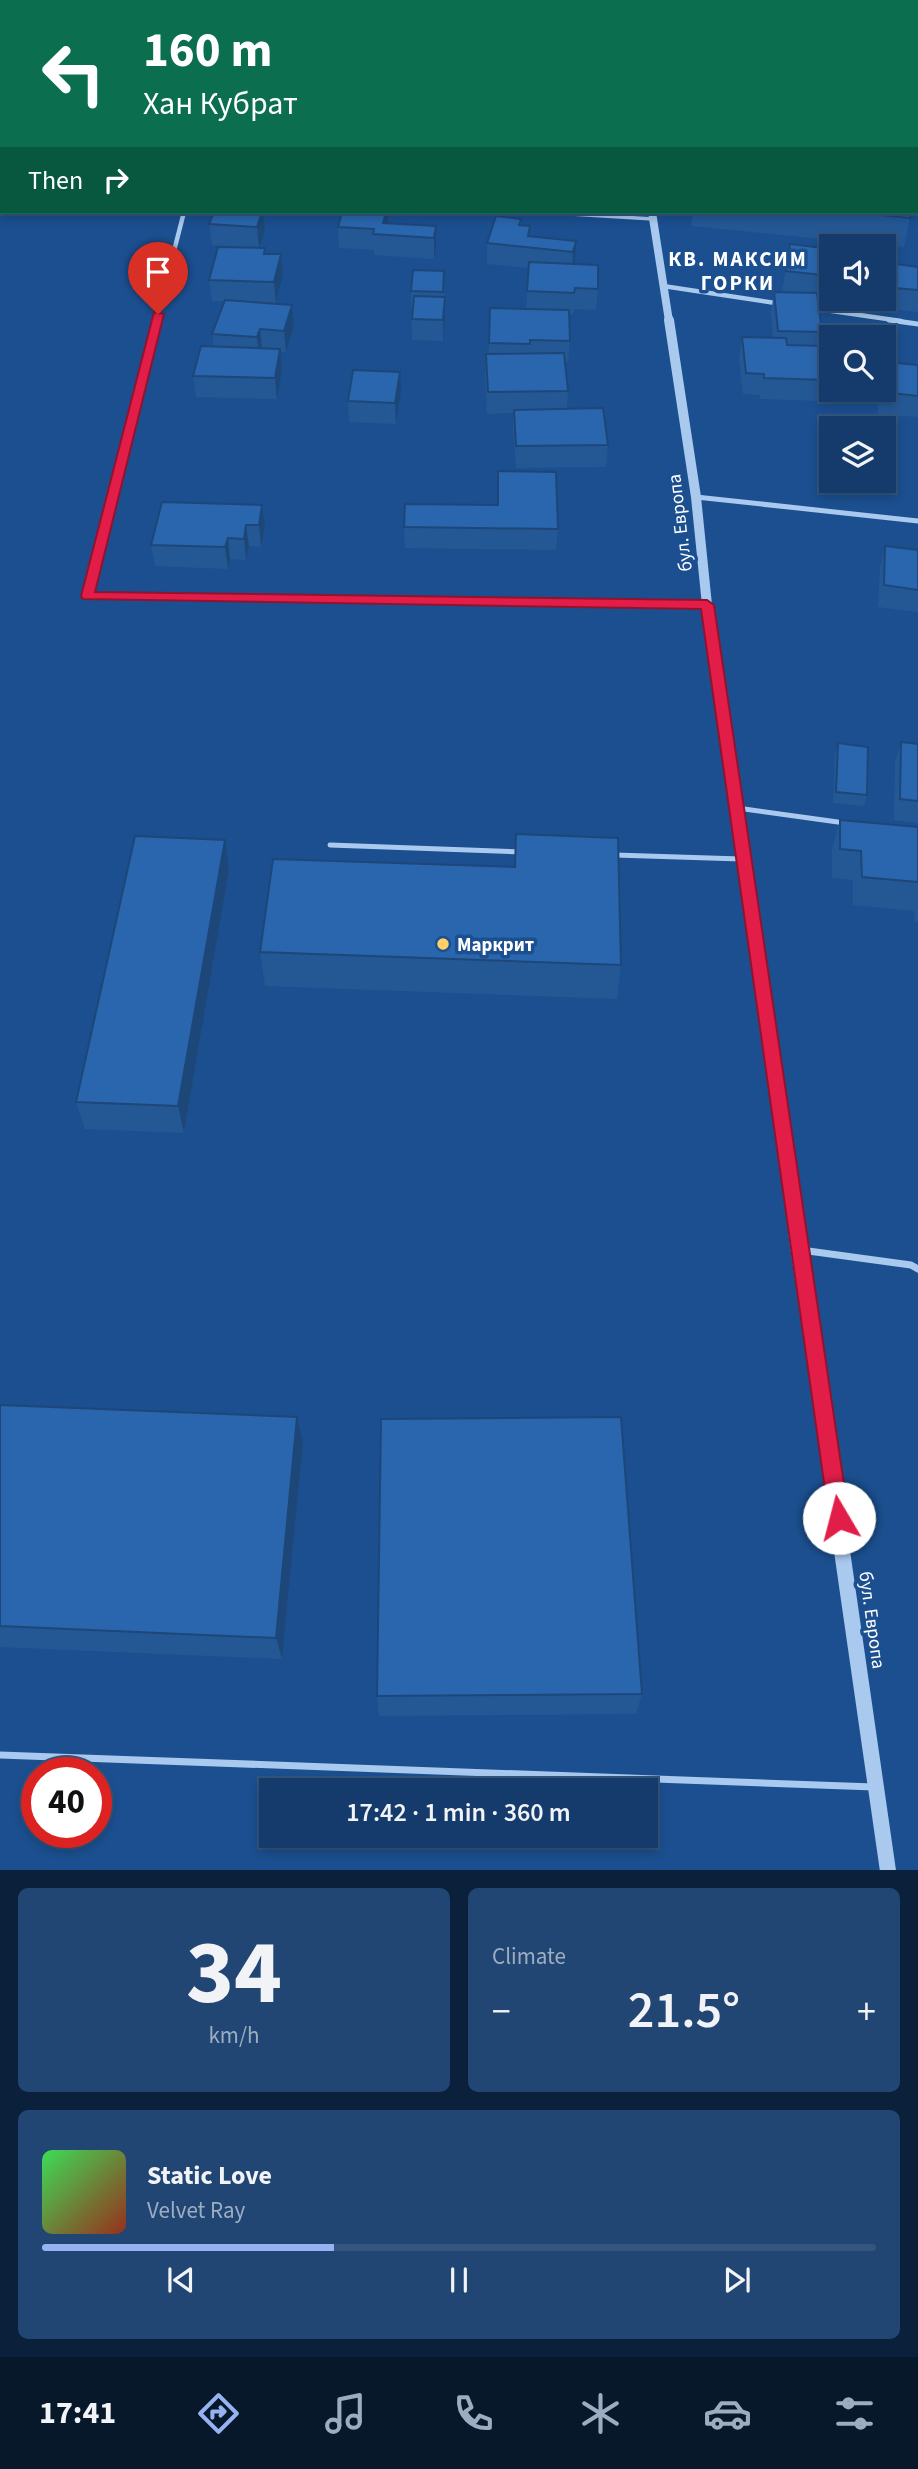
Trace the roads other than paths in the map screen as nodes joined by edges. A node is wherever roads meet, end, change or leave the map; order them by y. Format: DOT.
graph roads {
  1 [pos="183,214"];
  2 [pos="594,214"];
  3 [pos="652,216"];
  4 [pos="663,286"];
  5 [pos="784,304"];
  6 [pos="797,306"];
  7 [pos="918,324"];
  8 [pos="696,497"];
  9 [pos="918,521"];
  10 [pos="707,605"];
  11 [pos="737,808"];
  12 [pos="853,824"];
  13 [pos="330,845"];
  14 [pos="523,852"];
  15 [pos="606,855"];
  16 [pos="744,859"];
  17 [pos="800,1250"];
  18 [pos="918,1269"];
  19 [pos="0,1755"];
  20 [pos="877,1787"];
  21 [pos="888,1870"];
  1 -- 10 [label="street"];
  2 -- 3 [label="lane"];
  3 -- 4 [label="street, бул. Европа"];
  4 -- 5 [label="street"];
  4 -- 8 [label="street, бул. Европа"];
  6 -- 7 [label="street"];
  8 -- 9 [label="street"];
  8 -- 10 [label="street, бул. Европа"];
  10 -- 11 [label="street, бул. Европа"];
  11 -- 12 [label="lane"];
  11 -- 16 [label="street, бул. Европа"];
  13 -- 14 [label="lane"];
  15 -- 16 [label="lane"];
  16 -- 17 [label="street, бул. Европа"];
  17 -- 18 [label="lane"];
  17 -- 20 [label="street, бул. Европа"];
  19 -- 20 [label="lane"];
  20 -- 21 [label="street, бул. Европа"];
}
